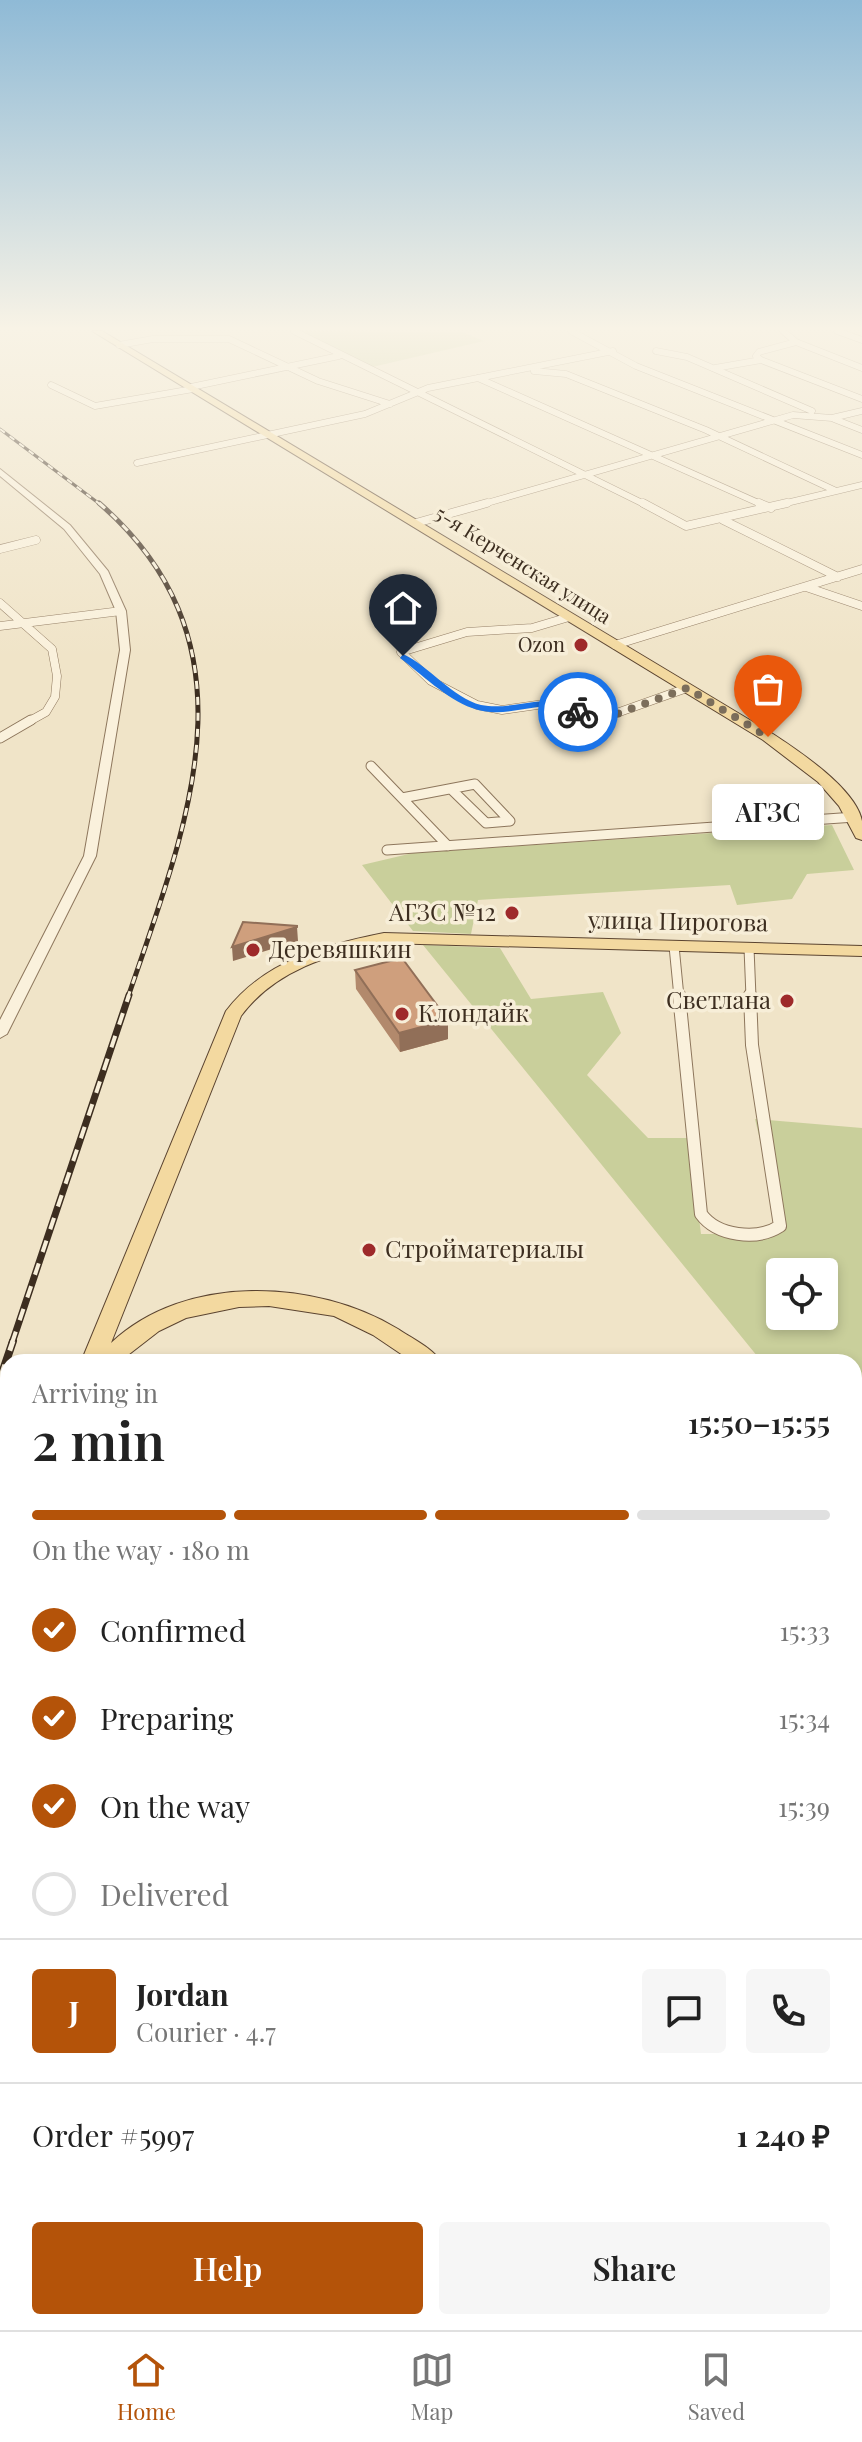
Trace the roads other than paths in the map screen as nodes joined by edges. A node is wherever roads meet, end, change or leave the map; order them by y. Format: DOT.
graph roads {
  1 [pos="238,440"];
  2 [pos="278,440"];
  3 [pos="517,440"];
  4 [pos="623,440"];
  5 [pos="701,440"];
  6 [pos="728,440"];
  7 [pos="824,440"];
  8 [pos="654,453"];
  9 [pos="862,455"];
  10 [pos="137,463"];
  11 [pos="0,472"];
  12 [pos="588,473"];
  13 [pos="862,485"];
  14 [pos="836,491"];
  15 [pos="771,508"];
  16 [pos="723,520"];
  17 [pos="416,523"];
  18 [pos="36,540"];
  19 [pos="0,549"];
  20 [pos="862,569"];
  21 [pos="838,577"];
  22 [pos="806,587"];
  23 [pos="0,603"];
  24 [pos="862,606"];
  25 [pos="121,611"];
  26 [pos="569,617"];
  27 [pos="26,622"];
  28 [pos="0,626"];
  29 [pos="615,645"];
  30 [pos="687,688"];
  31 [pos="0,738"];
  32 [pos="371,766"];
  33 [pos="451,789"];
  34 [pos="402,798"];
  35 [pos="855,817"];
  36 [pos="862,835"];
  37 [pos="448,846"];
  38 [pos="387,850"];
  39 [pos="674,946"];
  40 [pos="749,948"];
  41 [pos="862,951"];
  42 [pos="0,1034"];
  43 [pos="95,1354"];
  44 [pos="114,1354"];
  45 [pos="418,1354"];
  1 -- 10 [label="street"];
  2 -- 17 [label="main road, 5-я Керченская улица"];
  3 -- 12 [label="street"];
  4 -- 8 [label="street"];
  5 -- 8 [label="street"];
  6 -- 14 [label="street"];
  7 -- 9 [label="street"];
  8 -- 12 [label="street"];
  8 -- 15 [label="street"];
  11 -- 25 [label="street"];
  12 -- 16 [label="street"];
  12 -- 17 [label="street"];
  13 -- 14 [label="street"];
  14 -- 15 [label="street"];
  15 -- 16 [label="street"];
  16 -- 21 [label="street"];
  17 -- 26 [label="main road, 5-я Керченская улица"];
  18 -- 19 [label="street"];
  20 -- 21 [label="street"];
  21 -- 22 [label="street"];
  22 -- 24 [label="street"];
  22 -- 29 [label="street"];
  23 -- 27 [label="street"];
  25 -- 27 [label="street"];
  25 -- 42 [label="street"];
  26 -- 29 [label="main road, 5-я Керченская улица"];
  26 -- 30 [label="street"];
  27 -- 28 [label="street"];
  27 -- 31 [label="street"];
  29 -- 30 [label="main road, 5-я Керченская улица"];
  30 -- 35 [label="main road, 5-я Керченская улица"];
  32 -- 34 [label="street"];
  33 -- 33 [label="street"];
  33 -- 34 [label="street"];
  34 -- 37 [label="street"];
  35 -- 36 [label="main road, 5-я Керченская улица"];
  35 -- 37 [label="street"];
  37 -- 38 [label="street"];
  39 -- 40 [label="main road, улица Пирогова"];
  39 -- 40 [label="street"];
  39 -- 43 [label="main road, улица Пирогова"];
  40 -- 41 [label="main road, улица Пирогова"];
  44 -- 45 [label="main road"];
}
